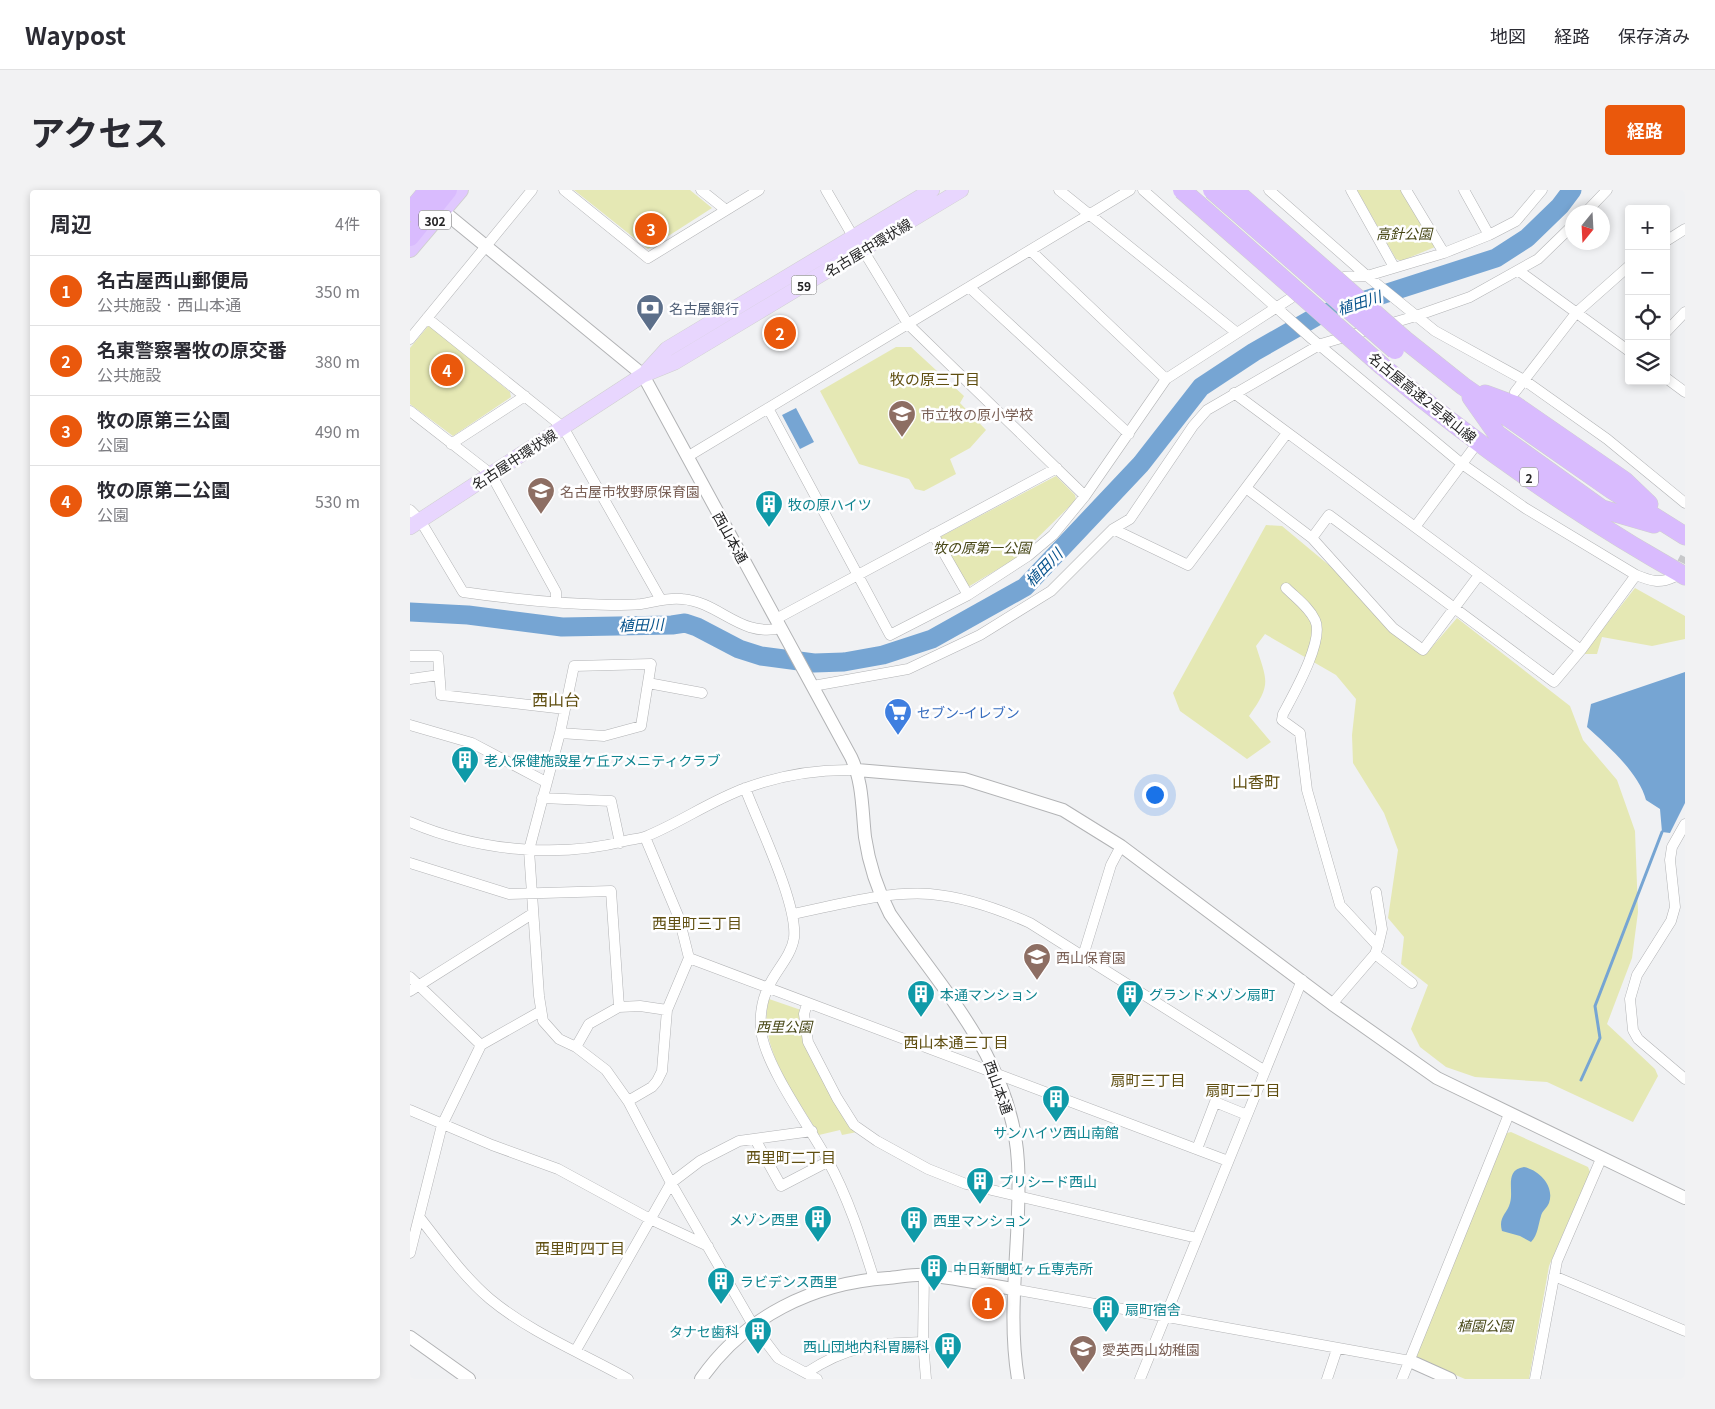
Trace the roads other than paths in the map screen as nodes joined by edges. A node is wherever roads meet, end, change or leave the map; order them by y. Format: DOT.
graph roads {
  1 [pos="428,190"];
  2 [pos="448,190"];
  3 [pos="460,190"];
  4 [pos="532,190"];
  5 [pos="564,190"];
  6 [pos="701,190"];
  7 [pos="759,190"];
  8 [pos="826,190"];
  9 [pos="932,190"];
  10 [pos="961,190"];
  11 [pos="1059,190"];
  12 [pos="1130,190"];
  13 [pos="1143,190"];
  14 [pos="1182,190"];
  15 [pos="1197,190"];
  16 [pos="1212,190"];
  17 [pos="1234,190"];
  18 [pos="1270,190"];
  19 [pos="1351,190"];
  20 [pos="1406,190"];
  21 [pos="1464,190"];
  22 [pos="1542,190"];
  23 [pos="1607,190"];
  24 [pos="1593,205"];
  25 [pos="726,210"];
  26 [pos="443,211"];
  27 [pos="410,212"];
  28 [pos="1090,214"];
  29 [pos="1685,229"];
  30 [pos="1565,233"];
  31 [pos="1489,235"];
  32 [pos="410,237"];
  33 [pos="854,238"];
  34 [pos="1670,238"];
  35 [pos="486,247"];
  36 [pos="410,249"];
  37 [pos="862,250"];
  38 [pos="1030,250"];
  39 [pos="1444,253"];
  40 [pos="1394,267"];
  41 [pos="1625,270"];
  42 [pos="1519,271"];
  43 [pos="1344,276"];
  44 [pos="1371,279"];
  45 [pos="969,287"];
  46 [pos="1291,298"];
  47 [pos="1281,310"];
  48 [pos="1685,312"];
  49 [pos="1576,313"];
  50 [pos="1416,316"];
  51 [pos="427,318"];
  52 [pos="908,324"];
  53 [pos="1670,328"];
  54 [pos="1237,333"];
  55 [pos="410,339"];
  56 [pos="1317,341"];
  57 [pos="1625,348"];
  58 [pos="1392,353"];
  59 [pos="643,375"];
  60 [pos="1166,378"];
  61 [pos="1524,380"];
  62 [pos="1670,381"];
  63 [pos="1514,392"];
  64 [pos="1685,392"];
  65 [pos="1234,393"];
  66 [pos="526,396"];
  67 [pos="768,408"];
  68 [pos="410,411"];
  69 [pos="563,427"];
  70 [pos="1287,433"];
  71 [pos="1129,434"];
  72 [pos="451,444"];
  73 [pos="1473,444"];
  74 [pos="688,457"];
  75 [pos="1462,464"];
  76 [pos="1057,468"];
  77 [pos="491,474"];
  78 [pos="1246,488"];
  79 [pos="1086,496"];
  80 [pos="1685,503"];
  81 [pos="413,519"];
  82 [pos="1415,527"];
  83 [pos="1113,529"];
  84 [pos="1680,533"];
  85 [pos="933,534"];
  86 [pos="1312,538"];
  87 [pos="857,574"];
  88 [pos="1478,575"];
  89 [pos="1636,575"];
  90 [pos="1679,576"];
  91 [pos="1286,588"];
  92 [pos="968,595"];
  93 [pos="661,600"];
  94 [pos="556,601"];
  95 [pos="1454,608"];
  96 [pos="779,624"];
  97 [pos="1581,650"];
  98 [pos="410,656"];
  99 [pos="439,675"];
  100 [pos="410,679"];
  101 [pos="648,683"];
  102 [pos="812,685"];
  103 [pos="702,693"];
  104 [pos="565,709"];
  105 [pos="410,725"];
  106 [pos="560,733"];
  107 [pos="857,770"];
  108 [pos="546,782"];
  109 [pos="745,788"];
  110 [pos="542,798"];
  111 [pos="410,822"];
  112 [pos="1685,824"];
  113 [pos="645,837"];
  114 [pos="620,843"];
  115 [pos="1121,846"];
  116 [pos="529,850"];
  117 [pos="410,863"];
  118 [pos="1376,892"];
  119 [pos="532,893"];
  120 [pos="881,897"];
  121 [pos="532,914"];
  122 [pos="793,914"];
  123 [pos="1376,950"];
  124 [pos="1083,956"];
  125 [pos="689,958"];
  126 [pos="410,977"];
  127 [pos="1302,980"];
  128 [pos="1412,983"];
  129 [pos="768,988"];
  130 [pos="414,989"];
  131 [pos="808,1004"];
  132 [pos="1332,1004"];
  133 [pos="619,1007"];
  134 [pos="667,1010"];
  135 [pos="541,1011"];
  136 [pos="481,1045"];
  137 [pos="576,1047"];
  138 [pos="1265,1071"];
  139 [pos="994,1073"];
  140 [pos="1685,1079"];
  141 [pos="628,1101"];
  142 [pos="410,1110"];
  143 [pos="1508,1114"];
  144 [pos="1247,1115"];
  145 [pos="442,1125"];
  146 [pos="812,1131"];
  147 [pos="755,1139"];
  148 [pos="1197,1149"];
  149 [pos="1601,1159"];
  150 [pos="1228,1160"];
  151 [pos="829,1161"];
  152 [pos="671,1183"];
  153 [pos="1018,1196"];
  154 [pos="1685,1198"];
  155 [pos="420,1218"];
  156 [pos="650,1219"];
  157 [pos="1197,1238"];
  158 [pos="708,1246"];
  159 [pos="410,1253"];
  160 [pos="924,1275"];
  161 [pos="1554,1276"];
  162 [pos="874,1279"];
  163 [pos="1013,1288"];
  164 [pos="1164,1316"];
  165 [pos="753,1325"];
  166 [pos="1685,1331"];
  167 [pos="410,1336"];
  168 [pos="923,1342"];
  169 [pos="1337,1349"];
  170 [pos="576,1350"];
  171 [pos="1410,1361"];
  172 [pos="806,1373"];
  173 [pos="469,1379"];
  174 [pos="628,1379"];
  175 [pos="701,1379"];
  176 [pos="817,1379"];
  177 [pos="926,1379"];
  178 [pos="1018,1379"];
  179 [pos="1140,1379"];
  180 [pos="1327,1379"];
  181 [pos="1402,1379"];
  182 [pos="1450,1379"];
  183 [pos="1535,1379"];
  1 -- 27 [label="highway"];
  2 -- 32 [label="highway"];
  3 -- 26 [label="highway, 302"];
  4 -- 35 [label="street"];
  5 -- 25 [label="street"];
  6 -- 25 [label="street"];
  7 -- 25 [label="street"];
  8 -- 33 [label="street"];
  9 -- 33 [label="main road, 名古屋中環状線 / 59"];
  10 -- 37 [label="main road, 名古屋中環状線 / 59"];
  11 -- 28 [label="street"];
  12 -- 28 [label="street"];
  13 -- 47 [label="street"];
  14 -- 58 [label="highway, 名古屋高速2号東山線 / 2, bridge"];
  15 -- 58 [label="highway"];
  16 -- 58 [label="highway, bridge"];
  17 -- 58 [label="highway, 名古屋高速2号東山線 / 2, bridge"];
  18 -- 44 [label="street"];
  19 -- 40 [label="street"];
  20 -- 39 [label="street"];
  21 -- 31 [label="street"];
  22 -- 31 [label="street"];
  23 -- 24 [label="street"];
  26 -- 35 [label="street"];
  26 -- 36 [label="highway, 302"];
  28 -- 38 [label="street"];
  28 -- 54 [label="street"];
  29 -- 34 [label="street"];
  30 -- 42 [label="street"];
  31 -- 39 [label="street"];
  33 -- 59 [label="main road, 名古屋中環状線 / 59"];
  35 -- 51 [label="street"];
  35 -- 59 [label="street"];
  37 -- 52 [label="street"];
  37 -- 59 [label="main road, 名古屋中環状線 / 59"];
  38 -- 45 [label="street"];
  38 -- 60 [label="street"];
  39 -- 40 [label="street"];
  40 -- 44 [label="street"];
  41 -- 49 [label="street"];
  42 -- 49 [label="street"];
  42 -- 50 [label="street"];
  43 -- 44 [label="street"];
  44 -- 50 [label="street"];
  45 -- 52 [label="street"];
  45 -- 71 [label="street"];
  46 -- 47 [label="street"];
  47 -- 54 [label="street"];
  47 -- 56 [label="street"];
  48 -- 53 [label="street"];
  49 -- 57 [label="street"];
  49 -- 61 [label="street"];
  50 -- 56 [label="street"];
  50 -- 61 [label="street"];
  51 -- 55 [label="street"];
  51 -- 66 [label="street"];
  52 -- 67 [label="street"];
  52 -- 76 [label="street"];
  54 -- 60 [label="street"];
  56 -- 65 [label="street"];
  56 -- 75 [label="street"];
  58 -- 73 [label="highway, 名古屋高速2号東山線 / 2"];
  58 -- 84 [label="highway, 名古屋高速2号東山線 / 2"];
  59 -- 69 [label="main road, 名古屋中環状線 / 59"];
  59 -- 74 [label="street, 西山本通"];
  60 -- 71 [label="street"];
  61 -- 63 [label="street"];
  61 -- 80 [label="street"];
  62 -- 64 [label="street"];
  65 -- 70 [label="street"];
  65 -- 83 [label="street"];
  66 -- 69 [label="street"];
  66 -- 72 [label="street"];
  67 -- 74 [label="street"];
  67 -- 87 [label="street"];
  68 -- 72 [label="street"];
  69 -- 77 [label="main road, 名古屋中環状線 / 59"];
  69 -- 93 [label="street"];
  70 -- 78 [label="street"];
  70 -- 82 [label="street"];
  71 -- 79 [label="street"];
  72 -- 77 [label="street"];
  73 -- 75 [label="street"];
  73 -- 90 [label="highway, 名古屋高速2号東山線 / 2"];
  74 -- 96 [label="street, 西山本通"];
  75 -- 82 [label="street"];
  75 -- 89 [label="street"];
  76 -- 79 [label="street"];
  76 -- 85 [label="street"];
  77 -- 81 [label="main road, 名古屋中環状線 / 59"];
  77 -- 94 [label="street"];
  78 -- 83 [label="street"];
  78 -- 86 [label="street"];
  79 -- 92 [label="street"];
  81 -- 94 [label="street"];
  82 -- 88 [label="street"];
  83 -- 102 [label="street"];
  85 -- 87 [label="street"];
  85 -- 92 [label="street"];
  86 -- 95 [label="street"];
  86 -- 95 [label="street"];
  87 -- 92 [label="street"];
  87 -- 96 [label="street"];
  88 -- 95 [label="street"];
  88 -- 97 [label="street"];
  89 -- 90 [label="street"];
  89 -- 97 [label="street"];
  91 -- 123 [label="street"];
  93 -- 94 [label="street"];
  93 -- 96 [label="street"];
  95 -- 97 [label="street"];
  96 -- 102 [label="street, 西山本通"];
  98 -- 99 [label="street"];
  99 -- 100 [label="street"];
  99 -- 104 [label="street"];
  101 -- 103 [label="street"];
  101 -- 104 [label="street"];
  101 -- 106 [label="street"];
  102 -- 107 [label="street, 西山本通"];
  104 -- 106 [label="street"];
  105 -- 108 [label="street"];
  106 -- 108 [label="street"];
  107 -- 109 [label="street"];
  107 -- 115 [label="street"];
  107 -- 120 [label="street, 西山本通"];
  108 -- 110 [label="street"];
  109 -- 113 [label="street"];
  109 -- 122 [label="street"];
  110 -- 114 [label="street"];
  110 -- 116 [label="street"];
  111 -- 116 [label="street"];
  112 -- 140 [label="street"];
  113 -- 114 [label="street"];
  113 -- 125 [label="street"];
  114 -- 116 [label="street"];
  115 -- 124 [label="street"];
  115 -- 127 [label="street"];
  116 -- 119 [label="street"];
  117 -- 119 [label="street"];
  118 -- 123 [label="street"];
  119 -- 121 [label="street"];
  119 -- 133 [label="street"];
  120 -- 122 [label="street"];
  120 -- 124 [label="street"];
  120 -- 139 [label="street, 西山本通"];
  121 -- 130 [label="street"];
  121 -- 135 [label="street"];
  122 -- 129 [label="street"];
  123 -- 128 [label="street"];
  123 -- 132 [label="street"];
  124 -- 138 [label="street"];
  125 -- 129 [label="street"];
  125 -- 134 [label="street"];
  126 -- 130 [label="street"];
  127 -- 132 [label="street"];
  127 -- 138 [label="street"];
  129 -- 131 [label="street"];
  129 -- 146 [label="street"];
  130 -- 136 [label="street"];
  131 -- 139 [label="street"];
  131 -- 153 [label="street"];
  132 -- 143 [label="street"];
  133 -- 134 [label="street"];
  133 -- 137 [label="street"];
  134 -- 141 [label="street"];
  135 -- 136 [label="street"];
  135 -- 137 [label="street"];
  136 -- 145 [label="street"];
  137 -- 141 [label="street"];
  138 -- 144 [label="street"];
  139 -- 148 [label="street"];
  139 -- 153 [label="street, 西山本通"];
  141 -- 152 [label="street"];
  142 -- 145 [label="street"];
  143 -- 149 [label="street"];
  143 -- 171 [label="street"];
  144 -- 148 [label="street"];
  144 -- 150 [label="street"];
  145 -- 155 [label="street"];
  145 -- 156 [label="street"];
  146 -- 147 [label="street"];
  146 -- 151 [label="street"];
  147 -- 151 [label="street"];
  147 -- 152 [label="street"];
  148 -- 150 [label="street"];
  149 -- 154 [label="street"];
  149 -- 161 [label="street"];
  150 -- 157 [label="street"];
  151 -- 162 [label="street"];
  152 -- 156 [label="street"];
  152 -- 158 [label="street"];
  153 -- 157 [label="street"];
  153 -- 163 [label="street, 西山本通"];
  155 -- 159 [label="street"];
  155 -- 170 [label="street"];
  156 -- 158 [label="street"];
  156 -- 170 [label="street"];
  157 -- 164 [label="street"];
  158 -- 165 [label="street"];
  160 -- 162 [label="street"];
  160 -- 163 [label="street"];
  160 -- 168 [label="street"];
  161 -- 166 [label="street"];
  161 -- 183 [label="street"];
  162 -- 165 [label="street"];
  163 -- 164 [label="street"];
  163 -- 178 [label="street, 西山本通"];
  164 -- 169 [label="street"];
  164 -- 179 [label="street"];
  165 -- 172 [label="street"];
  165 -- 175 [label="street"];
  167 -- 173 [label="street"];
  168 -- 172 [label="street"];
  168 -- 177 [label="street"];
  169 -- 171 [label="street"];
  169 -- 180 [label="street"];
  170 -- 174 [label="street"];
  171 -- 181 [label="street"];
  171 -- 182 [label="street"];
  172 -- 176 [label="street"];
}
